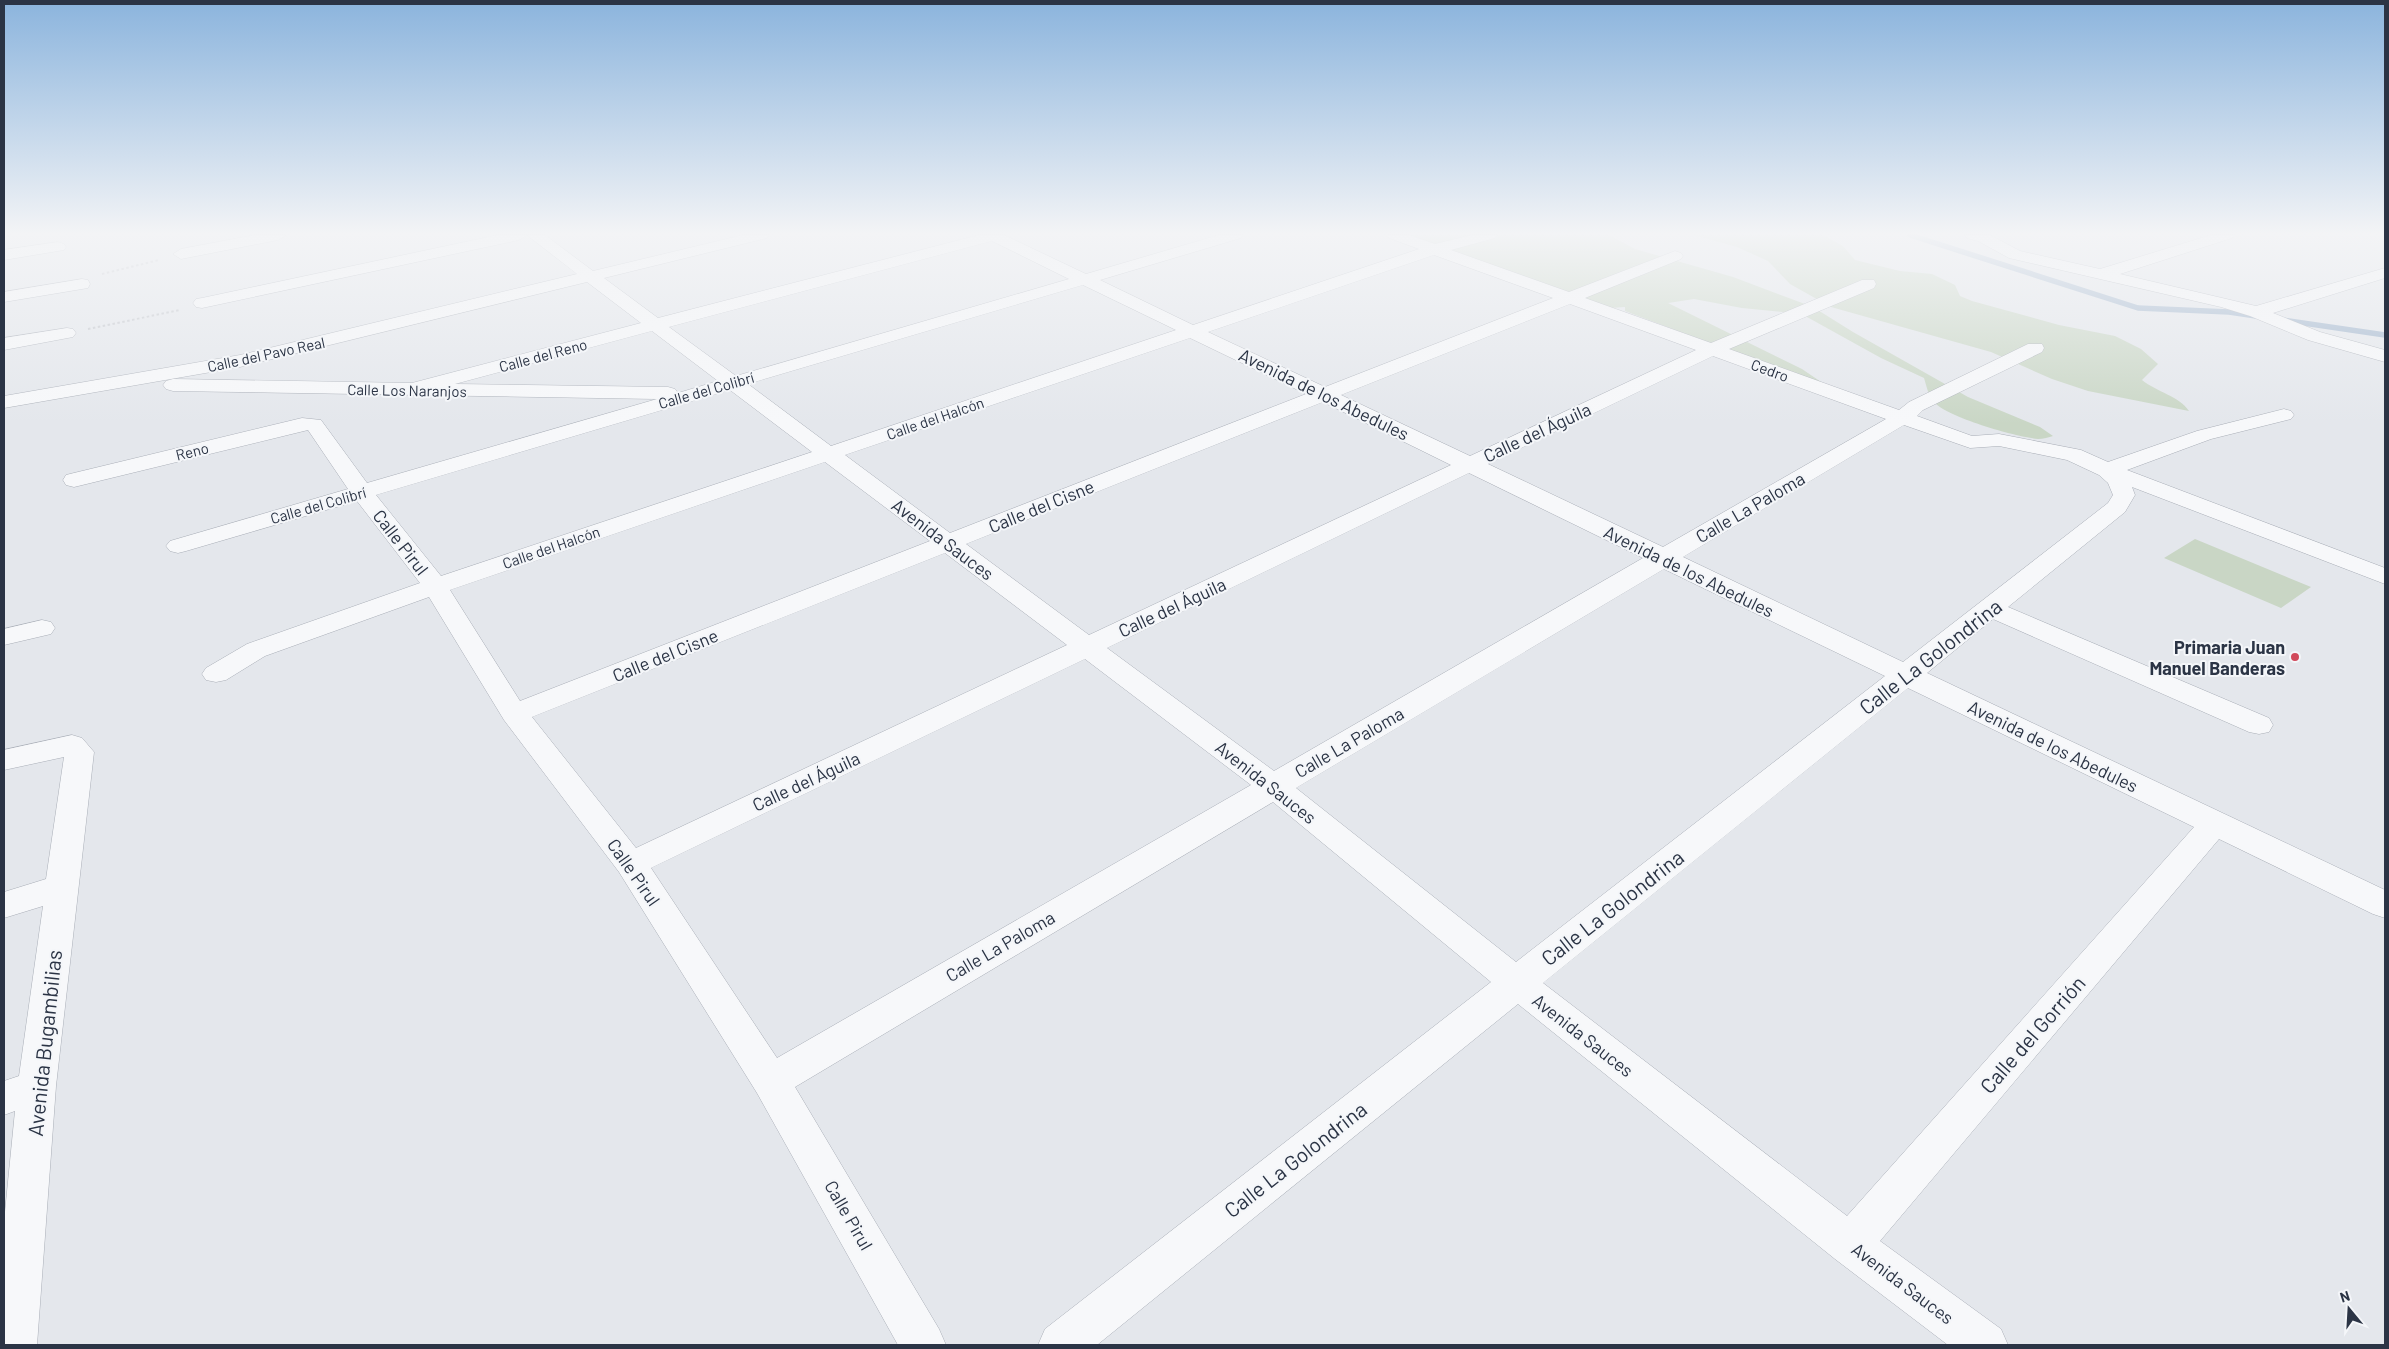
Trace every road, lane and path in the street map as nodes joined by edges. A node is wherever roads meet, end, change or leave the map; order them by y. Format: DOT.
graph roads {
  1 [pos="226,298"];
  2 [pos="501,298"];
  3 [pos="620,298"];
  4 [pos="758,298"];
  5 [pos="1019,298"];
  6 [pos="1123,298"];
  7 [pos="1289,298"];
  8 [pos="1566,298"];
  9 [pos="1571,298"];
  10 [pos="1835,298"];
  11 [pos="2203,298"];
  12 [pos="2302,298"];
  13 [pos="202,303"];
  14 [pos="2256,312"];
  15 [pos="656,325"];
  16 [pos="1191,331"];
  17 [pos="67,334"];
  18 [pos="4,344"];
  19 [pos="2035,348"];
  20 [pos="1712,349"];
  21 [pos="2385,356"];
  22 [pos="733,382"];
  23 [pos="119,383"];
  24 [pos="408,390"];
  25 [pos="1325,393"];
  26 [pos="695,394"];
  27 [pos="4,402"];
  28 [pos="2284,415"];
  29 [pos="1902,418"];
  30 [pos="310,423"];
  31 [pos="829,453"];
  32 [pos="1470,465"];
  33 [pos="2107,470"];
  34 [pos="74,480"];
  35 [pos="362,492"];
  36 [pos="948,542"];
  37 [pos="178,546"];
  38 [pos="1662,558"];
  39 [pos="2385,578"];
  40 [pos="435,586"];
  41 [pos="1990,608"];
  42 [pos="42,628"];
  43 [pos="4,637"];
  44 [pos="1087,646"];
  45 [pos="216,674"];
  46 [pos="1906,675"];
  47 [pos="514,714"];
  48 [pos="2259,725"];
  49 [pos="4,760"];
  50 [pos="1273,786"];
  51 [pos="2214,824"];
  52 [pos="631,864"];
  53 [pos="62,887"];
  54 [pos="4,905"];
  55 [pos="2385,905"];
  56 [pos="1516,983"];
  57 [pos="771,1081"];
  58 [pos="21,1092"];
  59 [pos="1850,1244"];
  60 [pos="14,1345"];
  61 [pos="923,1345"];
  62 [pos="1061,1345"];
  63 [pos="1985,1345"];
  1 -- 13 [label="street"];
  2 -- 23 [label="street, Calle del Pavo Real"];
  3 -- 15 [label="street, Avenida Sauces"];
  4 -- 15 [label="street, Calle del Reno"];
  5 -- 22 [label="street, Calle del Colibrí"];
  6 -- 16 [label="street, Avenida de los Abedules"];
  7 -- 16 [label="street, Calle del Halcón"];
  8 -- 25 [label="street, Calle del Cisne"];
  9 -- 20 [label="street, Cedro"];
  10 -- 20 [label="street, Calle del Águila"];
  11 -- 14 [label="street"];
  12 -- 14 [label="street"];
  13 -- 17 [label="path"];
  14 -- 21 [label="street"];
  15 -- 22 [label="street, Avenida Sauces"];
  15 -- 24 [label="street, Calle del Reno"];
  16 -- 25 [label="street, Avenida de los Abedules"];
  16 -- 31 [label="street, Calle del Halcón"];
  17 -- 18 [label="street"];
  19 -- 29 [label="street, Calle La Paloma"];
  20 -- 29 [label="street, Cedro"];
  20 -- 32 [label="street, Calle del Águila"];
  22 -- 26 [label="street, Calle del Colibrí"];
  22 -- 31 [label="street, Avenida Sauces"];
  23 -- 24 [label="street, Calle Los Naranjos"];
  23 -- 27 [label="street"];
  24 -- 26 [label="street, Calle Los Naranjos"];
  25 -- 32 [label="street, Avenida de los Abedules"];
  25 -- 36 [label="street, Calle del Cisne"];
  26 -- 35 [label="street, Calle del Colibrí"];
  28 -- 33 [label="street"];
  29 -- 33 [label="street, Cedro"];
  29 -- 38 [label="street, Calle La Paloma"];
  30 -- 34 [label="street, Reno"];
  30 -- 35 [label="street, Calle Pirul"];
  31 -- 36 [label="street, Avenida Sauces"];
  31 -- 40 [label="street, Calle del Halcón"];
  32 -- 38 [label="street, Avenida de los Abedules"];
  32 -- 44 [label="street, Calle del Águila"];
  33 -- 39 [label="street, Cedro"];
  33 -- 41 [label="street, Calle La Golondrina"];
  35 -- 37 [label="street, Calle del Colibrí"];
  35 -- 40 [label="street, Calle Pirul"];
  36 -- 44 [label="street, Avenida Sauces"];
  36 -- 47 [label="street, Calle del Cisne"];
  38 -- 46 [label="street, Avenida de los Abedules"];
  38 -- 50 [label="street, Calle La Paloma"];
  40 -- 45 [label="street, Calle del Halcón"];
  40 -- 47 [label="street, Calle Pirul"];
  41 -- 46 [label="street, Calle La Golondrina"];
  41 -- 48 [label="street"];
  42 -- 43 [label="street"];
  44 -- 50 [label="street, Avenida Sauces"];
  44 -- 52 [label="street, Calle del Águila"];
  46 -- 51 [label="street, Avenida de los Abedules"];
  46 -- 56 [label="street, Calle La Golondrina"];
  47 -- 52 [label="street, Calle Pirul"];
  49 -- 53 [label="street, Avenida Bugambilias"];
  50 -- 56 [label="street, Avenida Sauces"];
  50 -- 57 [label="street, Calle La Paloma"];
  51 -- 55 [label="street, Avenida de los Abedules"];
  51 -- 59 [label="street, Calle del Gorrión"];
  52 -- 57 [label="street, Calle Pirul"];
  53 -- 54 [label="street"];
  53 -- 58 [label="street, Avenida Bugambilias"];
  56 -- 59 [label="street, Avenida Sauces"];
  56 -- 62 [label="street, Calle La Golondrina"];
  57 -- 61 [label="street, Calle Pirul"];
  58 -- 60 [label="street, Avenida Bugambilias"];
  59 -- 63 [label="street, Avenida Sauces"];
}
